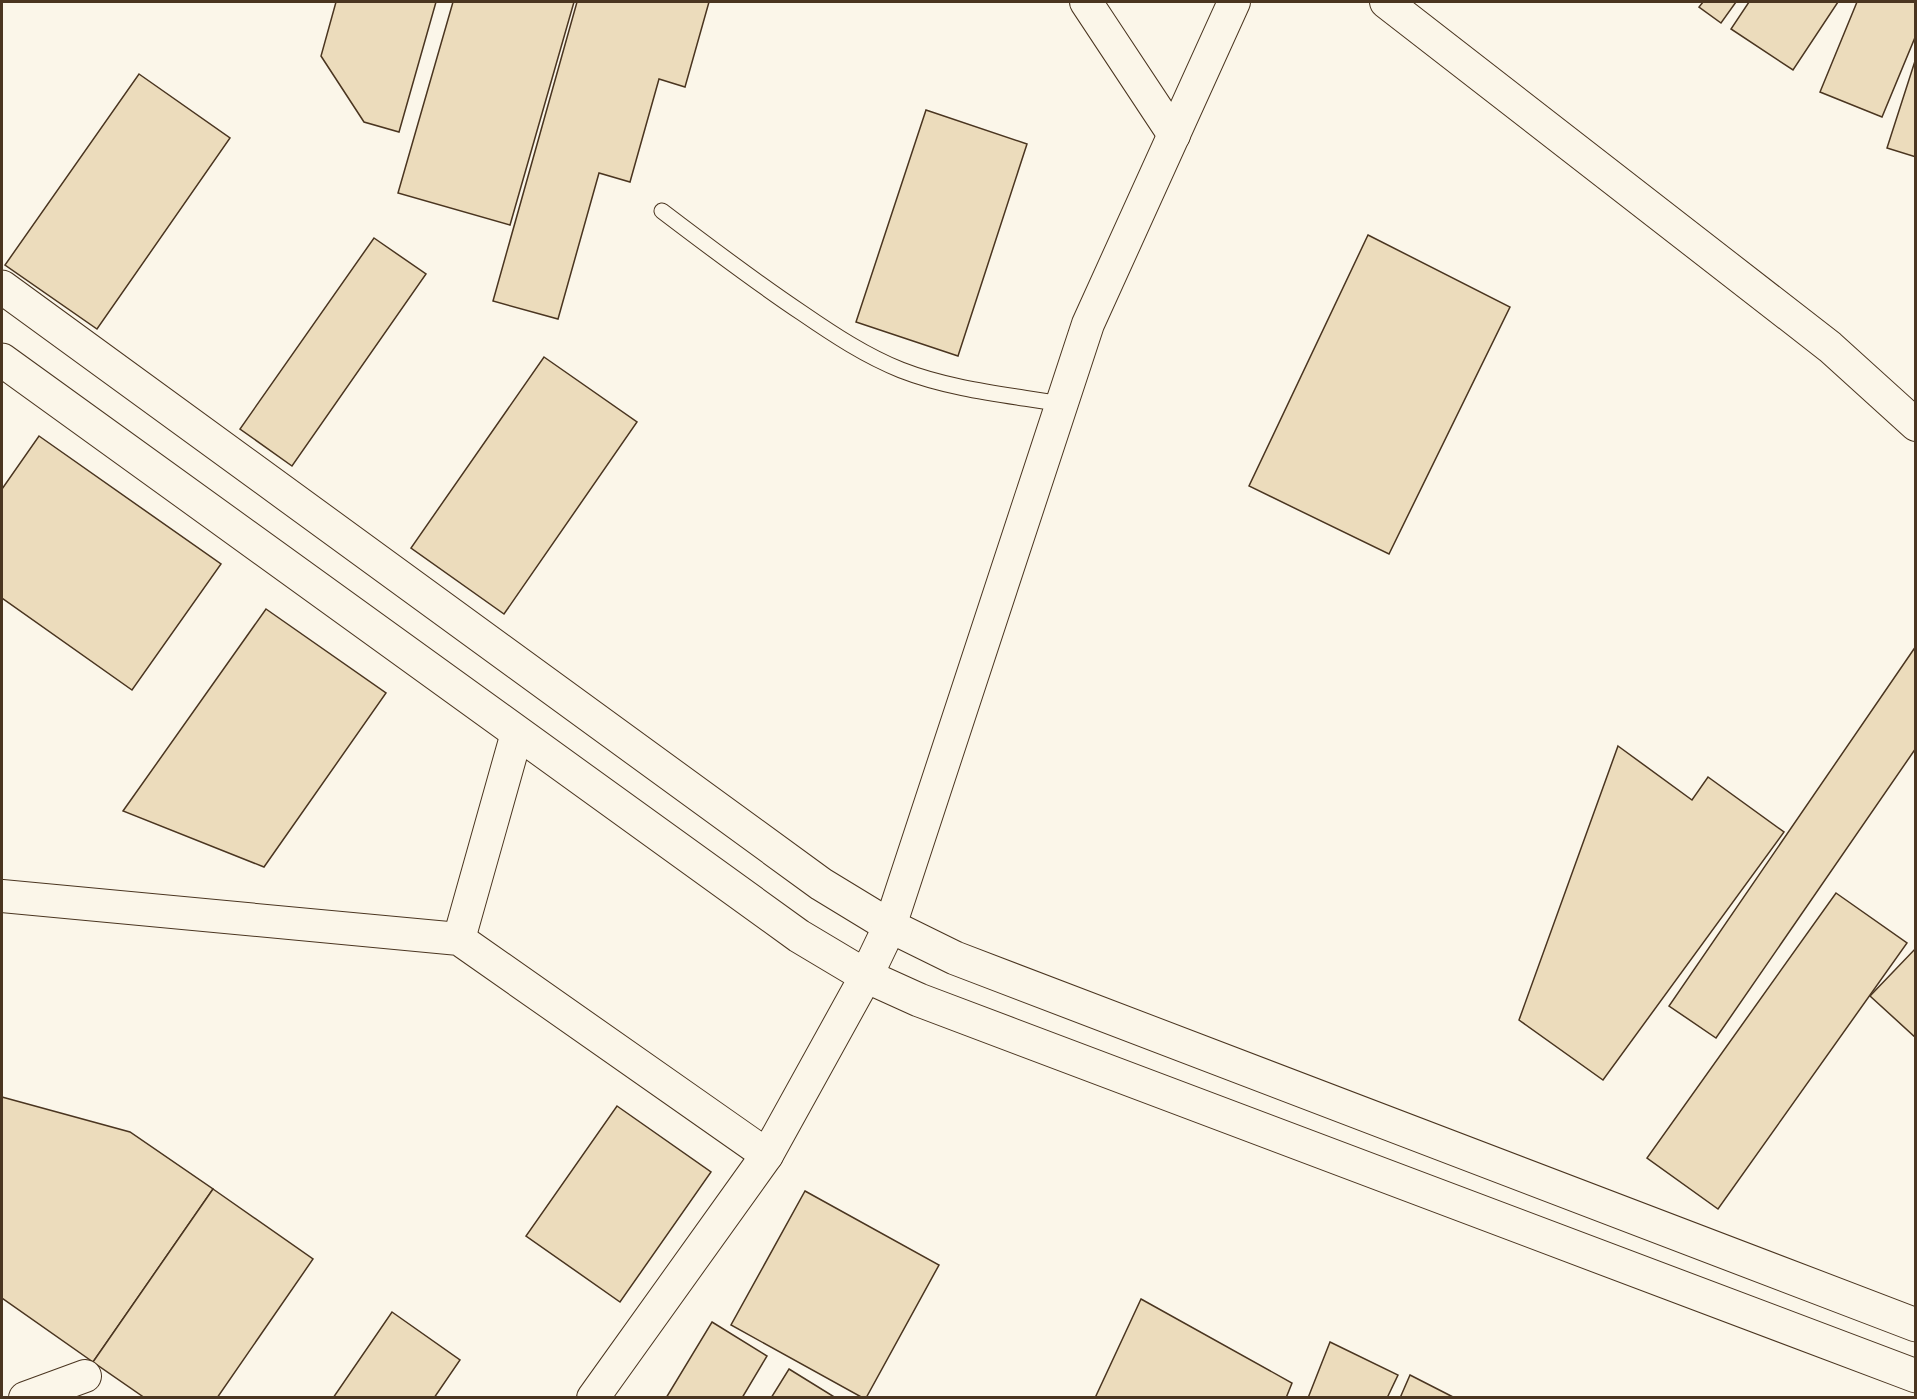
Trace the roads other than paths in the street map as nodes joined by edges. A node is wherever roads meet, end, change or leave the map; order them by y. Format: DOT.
graph roads {
  1 [pos="1086,2"];
  2 [pos="1234,2"];
  3 [pos="1386,2"];
  4 [pos="1174,135"];
  5 [pos="662,211"];
  6 [pos="2,287"];
  7 [pos="2,360"];
  8 [pos="1062,404"];
  9 [pos="1916,425"];
  10 [pos="517,734"];
  11 [pos="2,896"];
  12 [pos="890,926"];
  13 [pos="459,939"];
  14 [pos="866,976"];
  15 [pos="766,1155"];
  16 [pos="1916,1324"];
  17 [pos="85,1376"];
  18 [pos="1916,1376"];
  19 [pos="25,1398"];
  20 [pos="593,1398"];
  1 -- 4 [label="street"];
  2 -- 4 [label="street"];
  3 -- 9 [label="street"];
  4 -- 8 [label="street"];
  5 -- 8 [label="lane"];
  6 -- 12 [label="street"];
  7 -- 10 [label="street"];
  8 -- 12 [label="street"];
  10 -- 13 [label="street"];
  10 -- 14 [label="street"];
  11 -- 13 [label="street"];
  12 -- 14 [label="street"];
  12 -- 16 [label="street"];
  13 -- 15 [label="street"];
  14 -- 15 [label="street"];
  14 -- 18 [label="street"];
  15 -- 20 [label="street"];
  17 -- 19 [label="street"];
}
